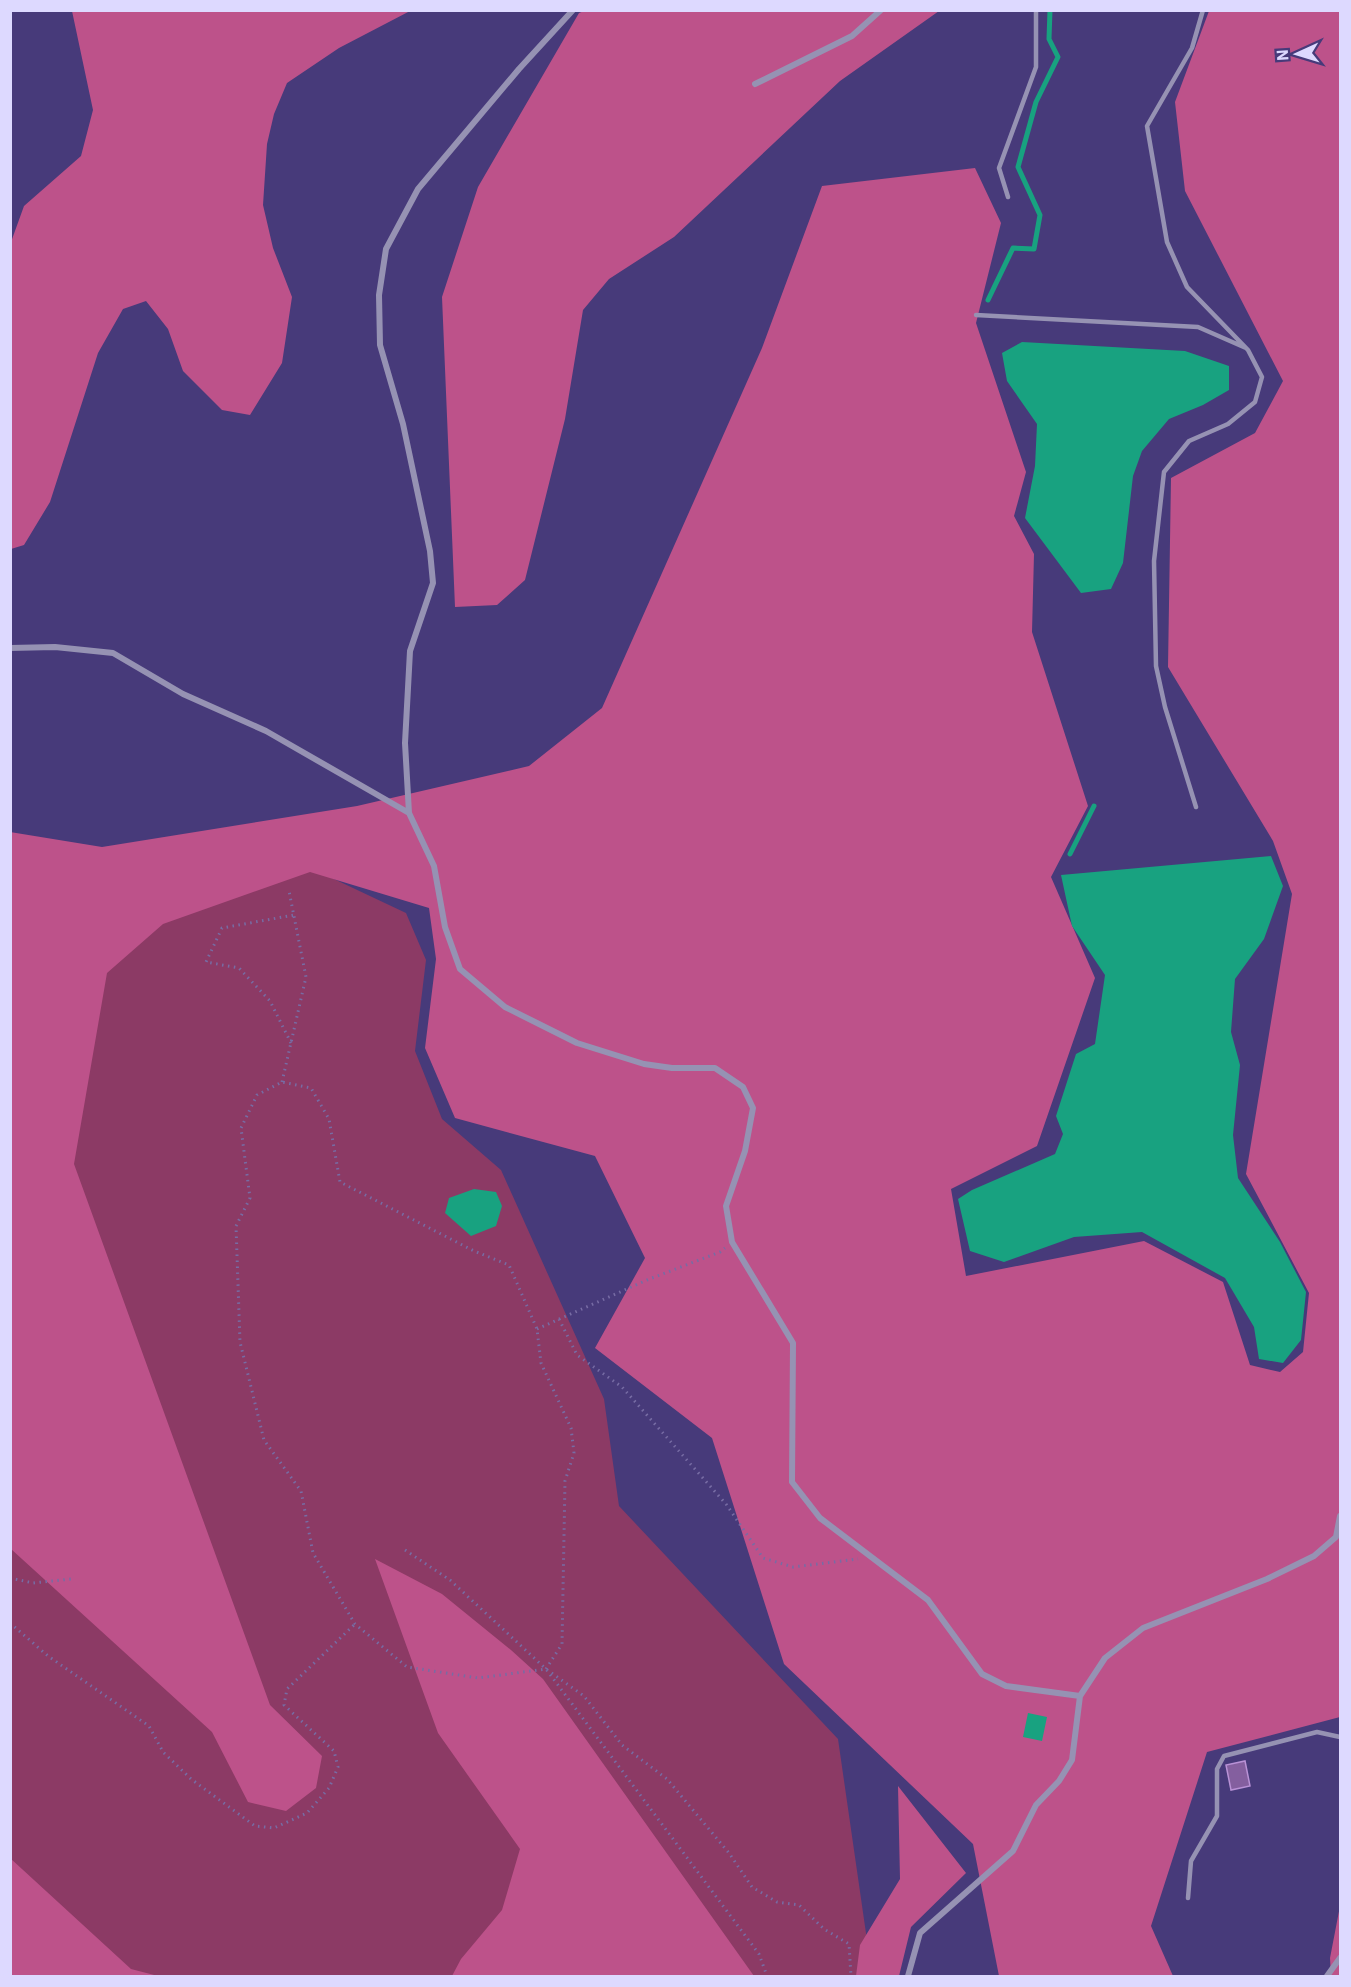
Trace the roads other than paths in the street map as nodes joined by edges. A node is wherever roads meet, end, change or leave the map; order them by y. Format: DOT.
graph roads {
  1 [pos="573,10"];
  2 [pos="881,10"];
  3 [pos="1036,10"];
  4 [pos="1203,10"];
  5 [pos="755,84"];
  6 [pos="1008,197"];
  7 [pos="976,315"];
  8 [pos="1248,350"];
  9 [pos="10,648"];
  10 [pos="1196,807"];
  11 [pos="409,813"];
  12 [pos="1341,1516"];
  13 [pos="1080,1696"];
  14 [pos="1341,1737"];
  15 [pos="1188,1898"];
  16 [pos="1341,1958"];
  17 [pos="908,1977"];
  18 [pos="1327,1977"];
  1 -- 11 [label="street"];
  2 -- 5 [label="street"];
  3 -- 6 [label="lane"];
  4 -- 8 [label="lane"];
  7 -- 8 [label="lane"];
  8 -- 10 [label="lane"];
  9 -- 11 [label="street"];
  11 -- 13 [label="street"];
  12 -- 13 [label="street"];
  13 -- 17 [label="street"];
  14 -- 15 [label="lane"];
  16 -- 18 [label="street"];
}
